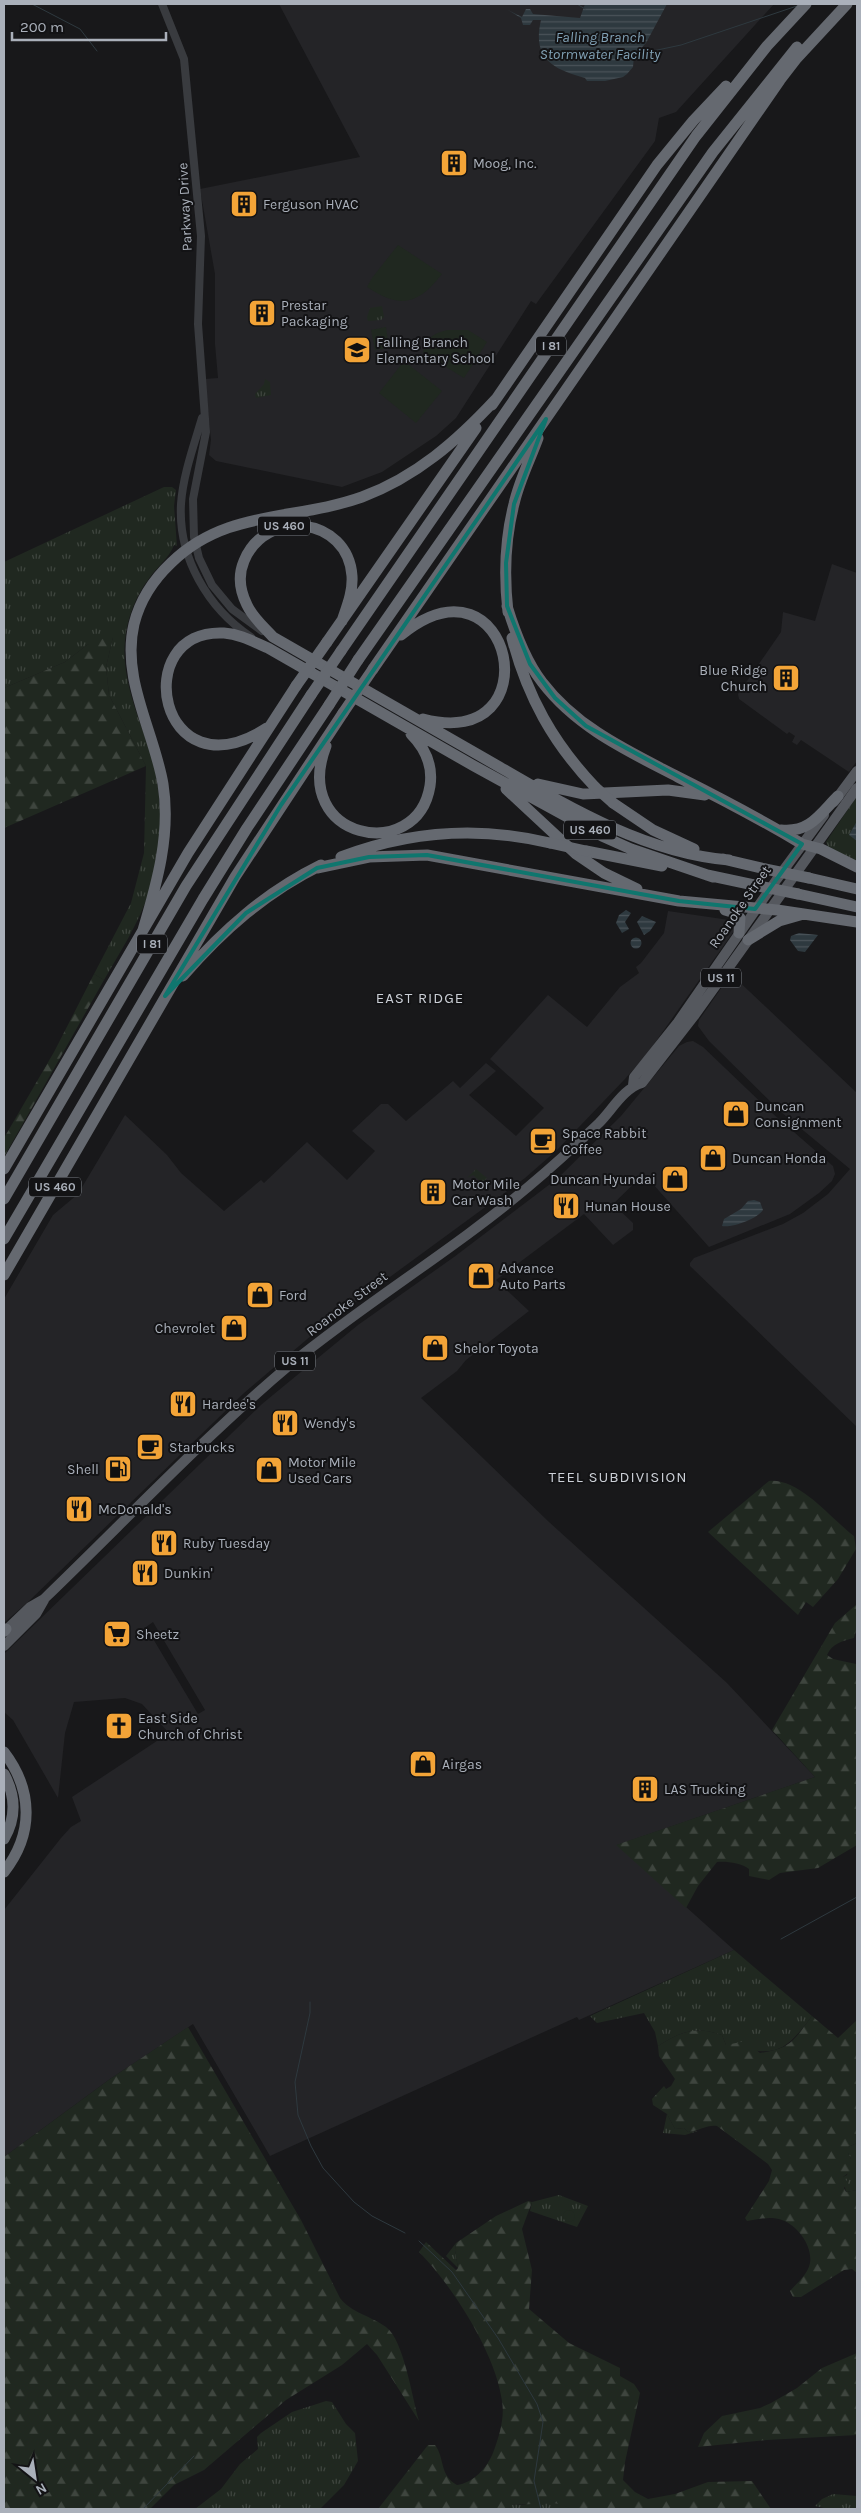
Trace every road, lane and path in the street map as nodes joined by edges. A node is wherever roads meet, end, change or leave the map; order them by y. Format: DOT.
graph roads {
  1 [pos="162,4"];
  2 [pos="806,4"];
  3 [pos="838,4"];
  4 [pos="847,4"];
  5 [pos="767,46"];
  6 [pos="496,399"];
  7 [pos="546,419"];
  8 [pos="191,545"];
  9 [pos="507,606"];
  10 [pos="342,620"];
  11 [pos="273,637"];
  12 [pos="389,647"];
  13 [pos="268,648"];
  14 [pos="409,715"];
  15 [pos="401,724"];
  16 [pos="268,728"];
  17 [pos="332,730"];
  18 [pos="474,766"];
  19 [pos="857,771"];
  20 [pos="518,777"];
  21 [pos="857,788"];
  22 [pos="838,796"];
  23 [pos="724,800"];
  24 [pos="779,830"];
  25 [pos="802,844"];
  26 [pos="814,847"];
  27 [pos="729,860"];
  28 [pos="857,867"];
  29 [pos="317,868"];
  30 [pos="713,877"];
  31 [pos="857,889"];
  32 [pos="655,896"];
  33 [pos="714,906"];
  34 [pos="857,907"];
  35 [pos="755,909"];
  36 [pos="770,909"];
  37 [pos="806,914"];
  38 [pos="857,922"];
  39 [pos="143,930"];
  40 [pos="743,937"];
  41 [pos="166,996"];
  42 [pos="681,1026"];
  43 [pos="633,1085"];
  44 [pos="4,1169"];
  45 [pos="4,1199"];
  46 [pos="4,1239"];
  47 [pos="4,1275"];
  48 [pos="44,1599"];
  49 [pos="5,1631"];
  50 [pos="4,1646"];
  51 [pos="4,1752"];
  52 [pos="4,1774"];
  53 [pos="4,1839"];
  54 [pos="4,1872"];
  1 -- 8 [label="street, Parkway Drive"];
  2 -- 5 [label="highway, I 81"];
  3 -- 46 [label="highway, I 81, bridge"];
  4 -- 7 [label="highway"];
  5 -- 6 [label="highway"];
  5 -- 45 [label="highway, I 81, bridge"];
  6 -- 8 [label="highway"];
  6 -- 10 [label="highway"];
  7 -- 9 [label="highway"];
  7 -- 12 [label="highway"];
  8 -- 11 [label="street, Parkway Drive"];
  8 -- 13 [label="street, Parkway Drive"];
  8 -- 39 [label="highway"];
  9 -- 23 [label="highway"];
  9 -- 27 [label="highway, bridge"];
  10 -- 11 [label="highway, US 460"];
  10 -- 16 [label="highway, US 460, bridge"];
  11 -- 14 [label="highway, US 460"];
  12 -- 14 [label="highway"];
  12 -- 17 [label="highway, bridge"];
  13 -- 15 [label="highway, US 460"];
  13 -- 16 [label="highway"];
  14 -- 20 [label="highway, US 460"];
  15 -- 17 [label="highway"];
  15 -- 18 [label="highway, US 460"];
  16 -- 39 [label="highway, US 460"];
  17 -- 41 [label="highway"];
  18 -- 30 [label="highway, US 460"];
  18 -- 32 [label="highway"];
  19 -- 22 [label="main road, Roanoke Street / US 11"];
  20 -- 23 [label="highway"];
  20 -- 27 [label="highway, US 460"];
  21 -- 26 [label="main road, Roanoke Street / US 11"];
  22 -- 24 [label="highway"];
  22 -- 25 [label="main road, Roanoke Street / US 11"];
  23 -- 24 [label="highway"];
  24 -- 25 [label="highway"];
  25 -- 26 [label="highway"];
  25 -- 35 [label="main road, Roanoke Street / US 11"];
  26 -- 28 [label="highway"];
  26 -- 36 [label="main road, Roanoke Street / US 11"];
  27 -- 31 [label="highway, US 460, bridge"];
  29 -- 30 [label="highway, US 460, bridge"];
  29 -- 32 [label="highway"];
  29 -- 41 [label="highway, US 460"];
  30 -- 34 [label="highway, US 460, bridge"];
  32 -- 33 [label="highway"];
  33 -- 35 [label="highway"];
  33 -- 40 [label="highway"];
  35 -- 36 [label="highway"];
  35 -- 40 [label="main road, Roanoke Street / US 11"];
  36 -- 37 [label="highway"];
  36 -- 40 [label="main road, Roanoke Street / US 11"];
  37 -- 38 [label="highway"];
  37 -- 40 [label="highway"];
  39 -- 44 [label="highway, US 460"];
  40 -- 42 [label="main road, Roanoke Street / US 11"];
  40 -- 42 [label="main road, Roanoke Street / US 11"];
  41 -- 47 [label="highway, US 460"];
  42 -- 43 [label="main road, Roanoke Street / US 11"];
  42 -- 43 [label="main road, Roanoke Street / US 11"];
  43 -- 48 [label="main road, Roanoke Street / US 11"];
  48 -- 49 [label="main road, Roanoke Street / US 11"];
  48 -- 50 [label="main road, Roanoke Street / US 11"];
  51 -- 54 [label="highway"];
  52 -- 53 [label="highway"];
}
